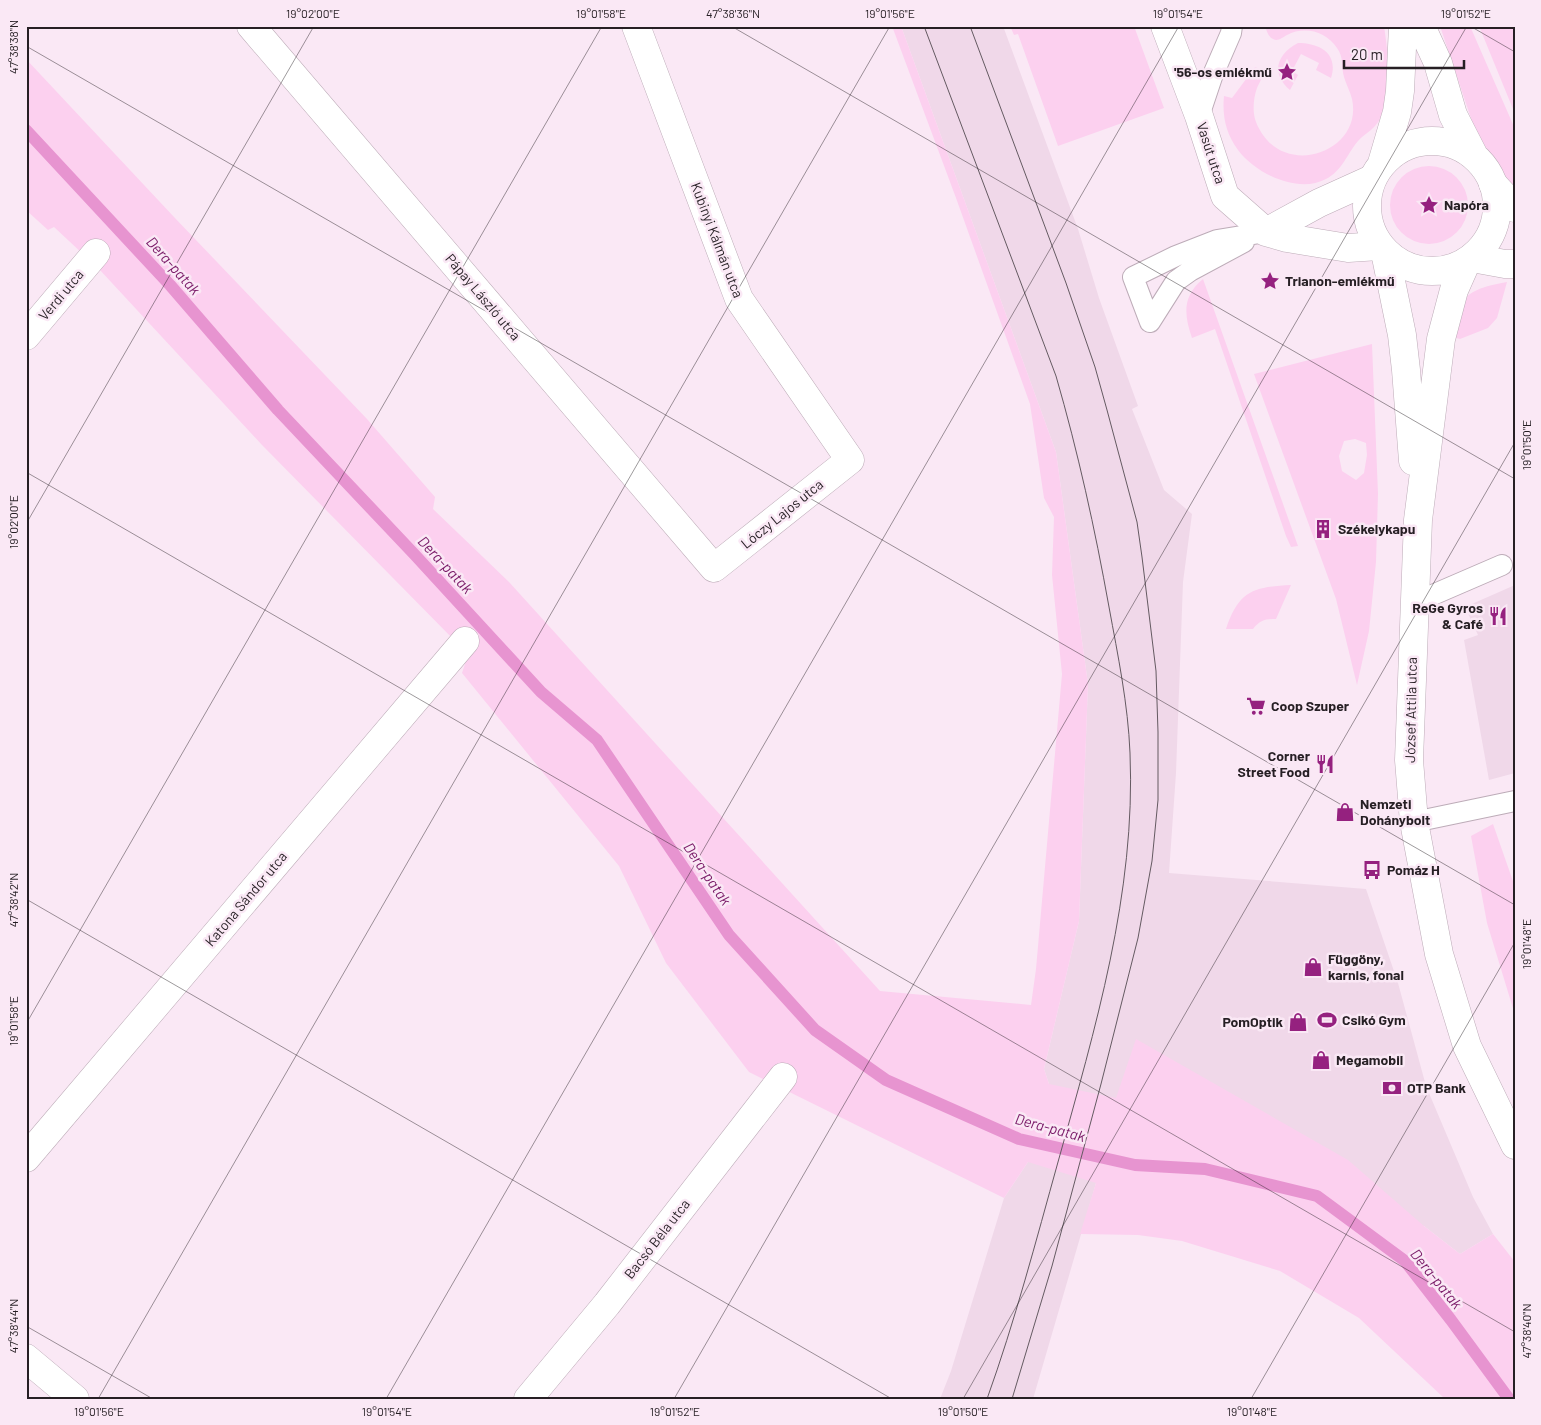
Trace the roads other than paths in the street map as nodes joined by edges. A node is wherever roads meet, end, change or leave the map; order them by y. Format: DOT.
graph roads {
  1 [pos="251,26"];
  2 [pos="636,26"];
  3 [pos="1165,26"];
  4 [pos="1232,26"];
  5 [pos="1403,26"];
  6 [pos="1422,26"];
  7 [pos="1199,116"];
  8 [pos="1474,156"];
  9 [pos="1377,171"];
  10 [pos="1493,184"];
  11 [pos="1515,208"];
  12 [pos="1266,232"];
  13 [pos="1382,249"];
  14 [pos="96,253"];
  15 [pos="1469,260"];
  16 [pos="1515,264"];
  17 [pos="26,336"];
  18 [pos="850,460"];
  19 [pos="1418,520"];
  20 [pos="1502,565"];
  21 [pos="714,568"];
  22 [pos="1414,603"];
  23 [pos="465,641"];
  24 [pos="1515,801"];
  25 [pos="1414,822"];
  26 [pos="783,1076"];
  27 [pos="1515,1145"];
  28 [pos="26,1158"];
  29 [pos="26,1358"];
  30 [pos="75,1399"];
  31 [pos="528,1399"];
  1 -- 21 [label="street, Pápay László utca"];
  2 -- 18 [label="street, Kubinyi Kálmán utca"];
  3 -- 7 [label="street, Vasút utca"];
  4 -- 7 [label="lane, Vasút utca"];
  5 -- 9 [label="street"];
  6 -- 8 [label="street"];
  7 -- 12 [label="street, Vasút utca"];
  8 -- 9 [label="street"];
  8 -- 10 [label="street"];
  9 -- 12 [label="street"];
  9 -- 13 [label="street"];
  10 -- 11 [label="street"];
  10 -- 15 [label="street"];
  12 -- 12 [label="lane"];
  12 -- 13 [label="street"];
  13 -- 15 [label="street"];
  13 -- 19 [label="street"];
  14 -- 17 [label="street, Verdi utca"];
  15 -- 16 [label="street"];
  15 -- 19 [label="street, József Attila utca"];
  18 -- 21 [label="street, Lóczy Lajos utca"];
  19 -- 22 [label="street, József Attila utca"];
  20 -- 22 [label="lane"];
  22 -- 25 [label="street, József Attila utca"];
  23 -- 28 [label="street, Katona Sándor utca"];
  24 -- 25 [label="lane"];
  25 -- 27 [label="street, József Attila utca"];
  26 -- 31 [label="street, Bacsó Béla utca"];
  29 -- 30 [label="street"];
}
